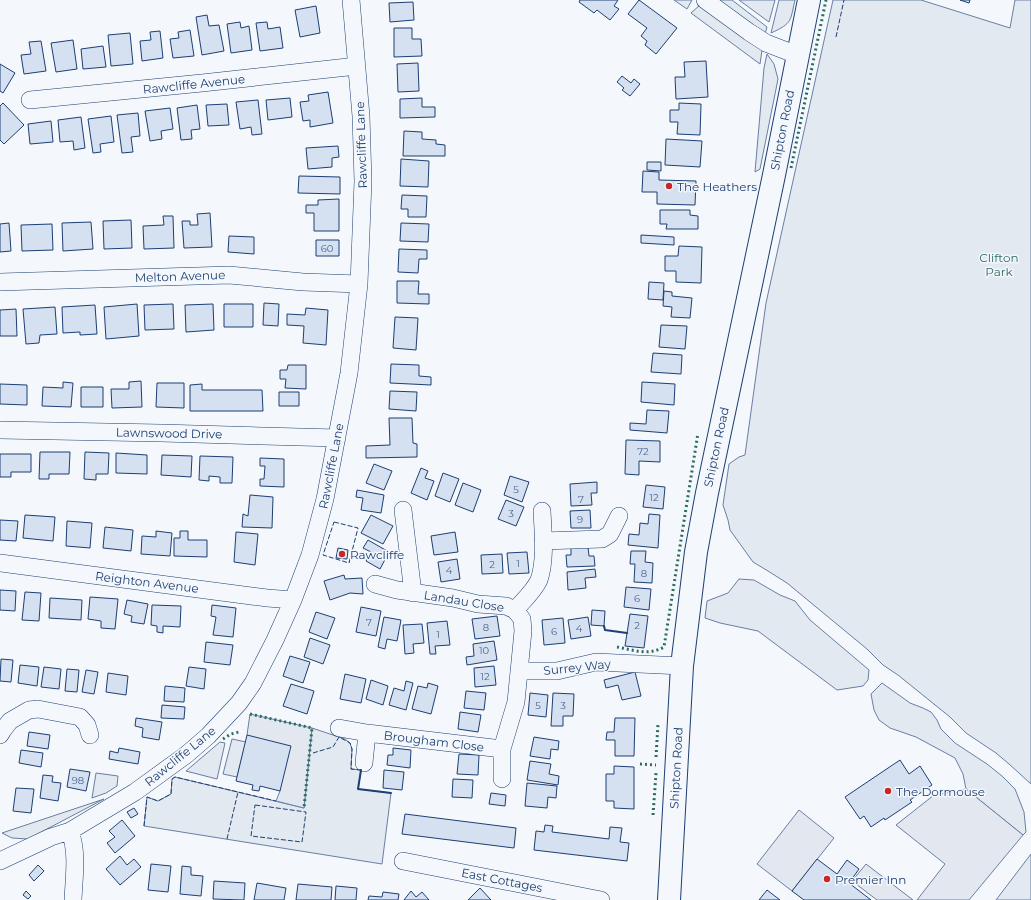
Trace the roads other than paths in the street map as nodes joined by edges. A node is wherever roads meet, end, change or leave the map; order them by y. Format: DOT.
graph roads {
  1 [pos="351,0"];
  2 [pos="705,0"];
  3 [pos="809,0"];
  4 [pos="797,55"];
  5 [pos="357,66"];
  6 [pos="30,100"];
  7 [pos="0,282"];
  8 [pos="359,284"];
  9 [pos="0,430"];
  10 [pos="337,438"];
  11 [pos="403,510"];
  12 [pos="542,511"];
  13 [pos="619,516"];
  14 [pos="543,541"];
  15 [pos="0,563"];
  16 [pos="375,584"];
  17 [pos="413,593"];
  18 [pos="293,600"];
  19 [pos="515,610"];
  20 [pos="682,666"];
  21 [pos="520,671"];
  22 [pos="338,728"];
  23 [pos="367,733"];
  24 [pos="0,735"];
  25 [pos="90,735"];
  26 [pos="502,749"];
  27 [pos="364,763"];
  28 [pos="502,778"];
  29 [pos="70,831"];
  30 [pos="2,856"];
  31 [pos="403,861"];
  32 [pos="73,900"];
  33 [pos="601,900"];
  34 [pos="669,900"];
  1 -- 5 [label="street, Rawcliffe Lane"];
  2 -- 4 [label="street"];
  3 -- 4 [label="main road, Shipton Road"];
  4 -- 20 [label="main road, Shipton Road"];
  5 -- 6 [label="street, Rawcliffe Avenue"];
  5 -- 8 [label="street, Rawcliffe Lane"];
  7 -- 8 [label="street, Melton Avenue"];
  8 -- 10 [label="street, Rawcliffe Lane"];
  9 -- 10 [label="street, Lawnswood Drive"];
  10 -- 18 [label="street, Rawcliffe Lane"];
  11 -- 17 [label="street, Landau Close"];
  12 -- 14 [label="street"];
  13 -- 14 [label="street"];
  14 -- 19 [label="street"];
  15 -- 18 [label="street, Reighton Avenue"];
  16 -- 17 [label="street, Landau Close"];
  17 -- 19 [label="street, Landau Close"];
  18 -- 29 [label="street, Rawcliffe Lane"];
  19 -- 21 [label="street"];
  20 -- 21 [label="street, Surrey Way"];
  20 -- 34 [label="main road, Shipton Road"];
  21 -- 26 [label="street"];
  22 -- 23 [label="street, Brougham Close"];
  23 -- 26 [label="street, Brougham Close"];
  23 -- 27 [label="street, Brougham Close"];
  24 -- 25 [label="street"];
  26 -- 28 [label="street"];
  29 -- 30 [label="street, Rawcliffe Lane"];
  29 -- 32 [label="street"];
  31 -- 33 [label="street, East Cottages"];
}
